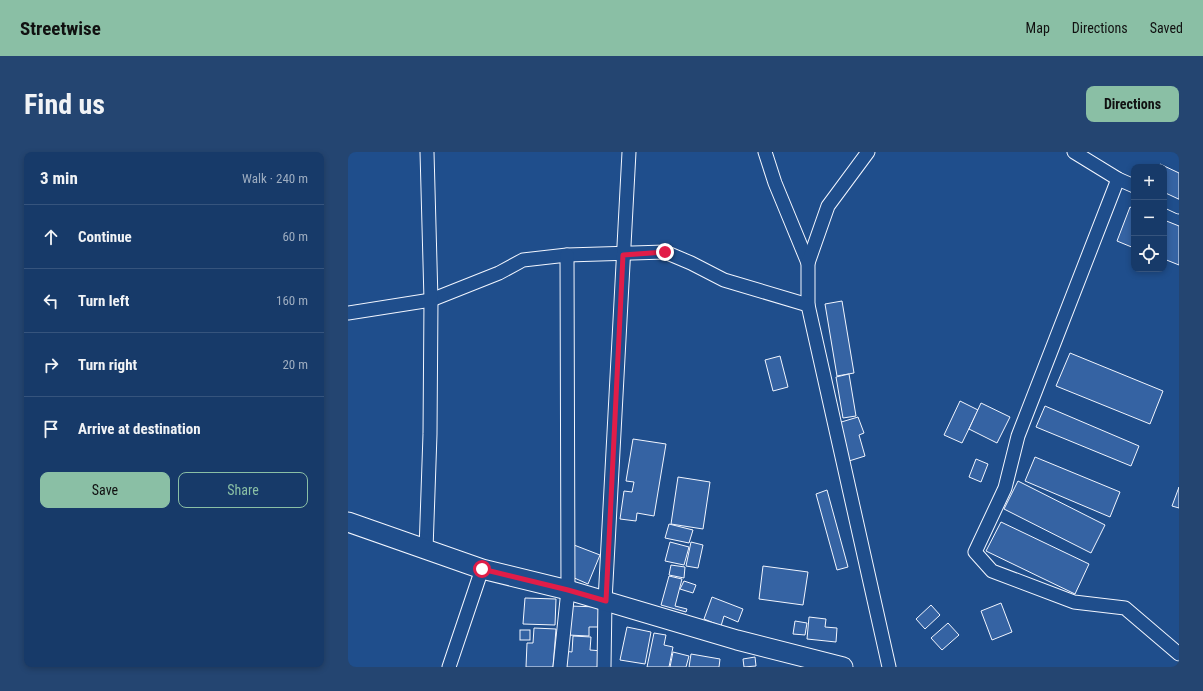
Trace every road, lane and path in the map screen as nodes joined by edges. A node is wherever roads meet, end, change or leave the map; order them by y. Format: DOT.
graph roads {
  1 [pos="427,152"];
  2 [pos="629,152"];
  3 [pos="765,152"];
  4 [pos="868,152"];
  5 [pos="1074,152"];
  6 [pos="1118,179"];
  7 [pos="1131,185"];
  8 [pos="1167,201"];
  9 [pos="1179,207"];
  10 [pos="567,255"];
  11 [pos="623,255"];
  12 [pos="808,263"];
  13 [pos="431,300"];
  14 [pos="808,305"];
  15 [pos="348,314"];
  16 [pos="348,522"];
  17 [pos="426,550"];
  18 [pos="482,569"];
  19 [pos="568,590"];
  20 [pos="606,601"];
  21 [pos="1179,654"];
  22 [pos="449,667"];
  23 [pos="560,667"];
  24 [pos="604,667"];
  25 [pos="843,667"];
  26 [pos="889,667"];
  1 -- 13 [label="street"];
  2 -- 11 [label="street"];
  3 -- 12 [label="street"];
  4 -- 12 [label="street"];
  5 -- 6 [label="street"];
  6 -- 7 [label="street"];
  6 -- 21 [label="street"];
  8 -- 9 [label="street"];
  10 -- 11 [label="street"];
  10 -- 13 [label="street"];
  10 -- 19 [label="street"];
  11 -- 14 [label="street"];
  11 -- 20 [label="street"];
  12 -- 14 [label="street"];
  13 -- 15 [label="street"];
  13 -- 17 [label="street"];
  14 -- 26 [label="street"];
  16 -- 17 [label="street"];
  17 -- 18 [label="street"];
  18 -- 19 [label="street"];
  18 -- 22 [label="street"];
  19 -- 20 [label="street"];
  19 -- 23 [label="street"];
  20 -- 24 [label="street"];
  20 -- 25 [label="street"];
}
